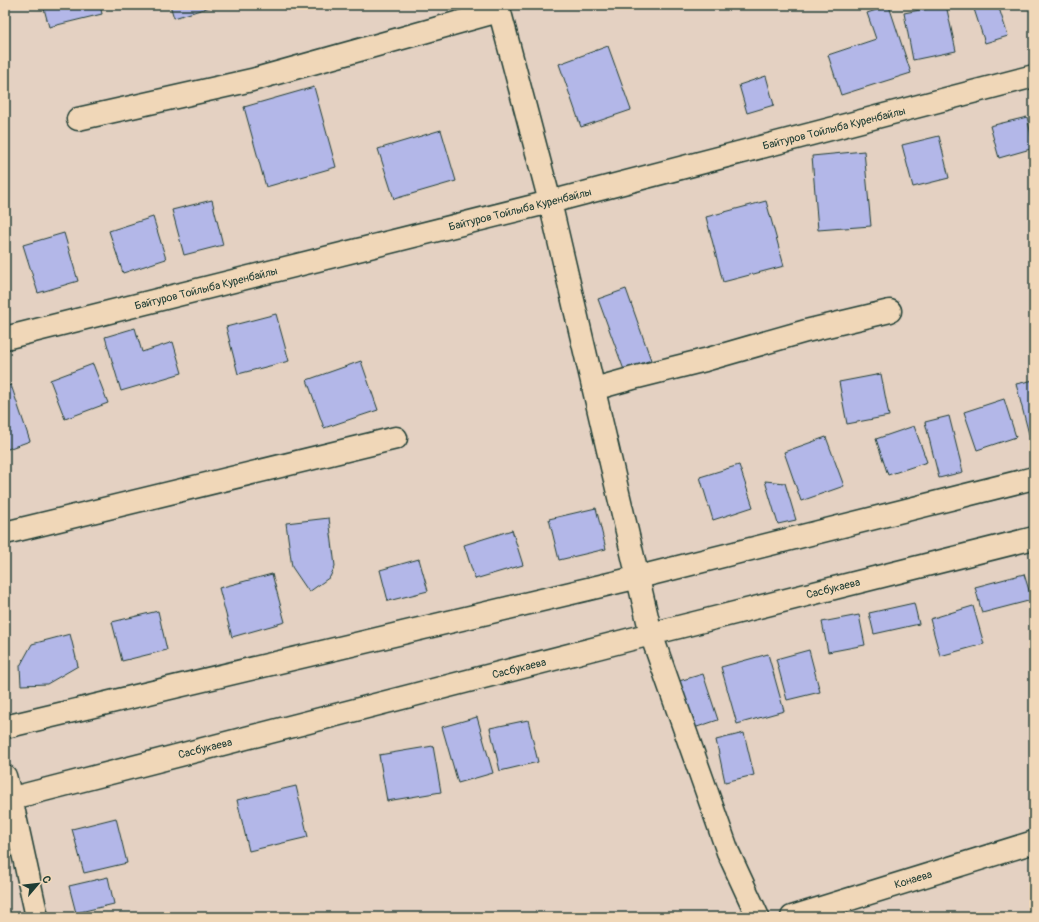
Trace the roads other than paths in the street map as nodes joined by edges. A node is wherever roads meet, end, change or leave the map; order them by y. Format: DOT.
graph roads {
  1 [pos="498,8"];
  2 [pos="1034,76"];
  3 [pos="78,120"];
  4 [pos="550,202"];
  5 [pos="890,311"];
  6 [pos="5,338"];
  7 [pos="594,389"];
  8 [pos="396,438"];
  9 [pos="1034,478"];
  10 [pos="5,533"];
  11 [pos="1034,538"];
  12 [pos="639,577"];
  13 [pos="652,634"];
  14 [pos="5,727"];
  15 [pos="5,776"];
  16 [pos="8,799"];
  17 [pos="1034,842"];
  18 [pos="37,917"];
  19 [pos="758,917"];
  20 [pos="792,917"];
  1 -- 3 [label="street"];
  1 -- 4 [label="street"];
  2 -- 4 [label="street, Байтуров Тойлыба Куренбайлы"];
  4 -- 6 [label="street, Байтуров Тойлыба Куренбайлы"];
  4 -- 7 [label="street"];
  5 -- 7 [label="street"];
  7 -- 12 [label="street"];
  8 -- 10 [label="street"];
  9 -- 12 [label="street"];
  11 -- 13 [label="street, Сасбукаева"];
  12 -- 13 [label="street"];
  12 -- 14 [label="street"];
  13 -- 16 [label="street, Сасбукаева"];
  13 -- 19 [label="street"];
  15 -- 16 [label="street"];
  16 -- 18 [label="street"];
  17 -- 20 [label="street, Конаева"];
}
